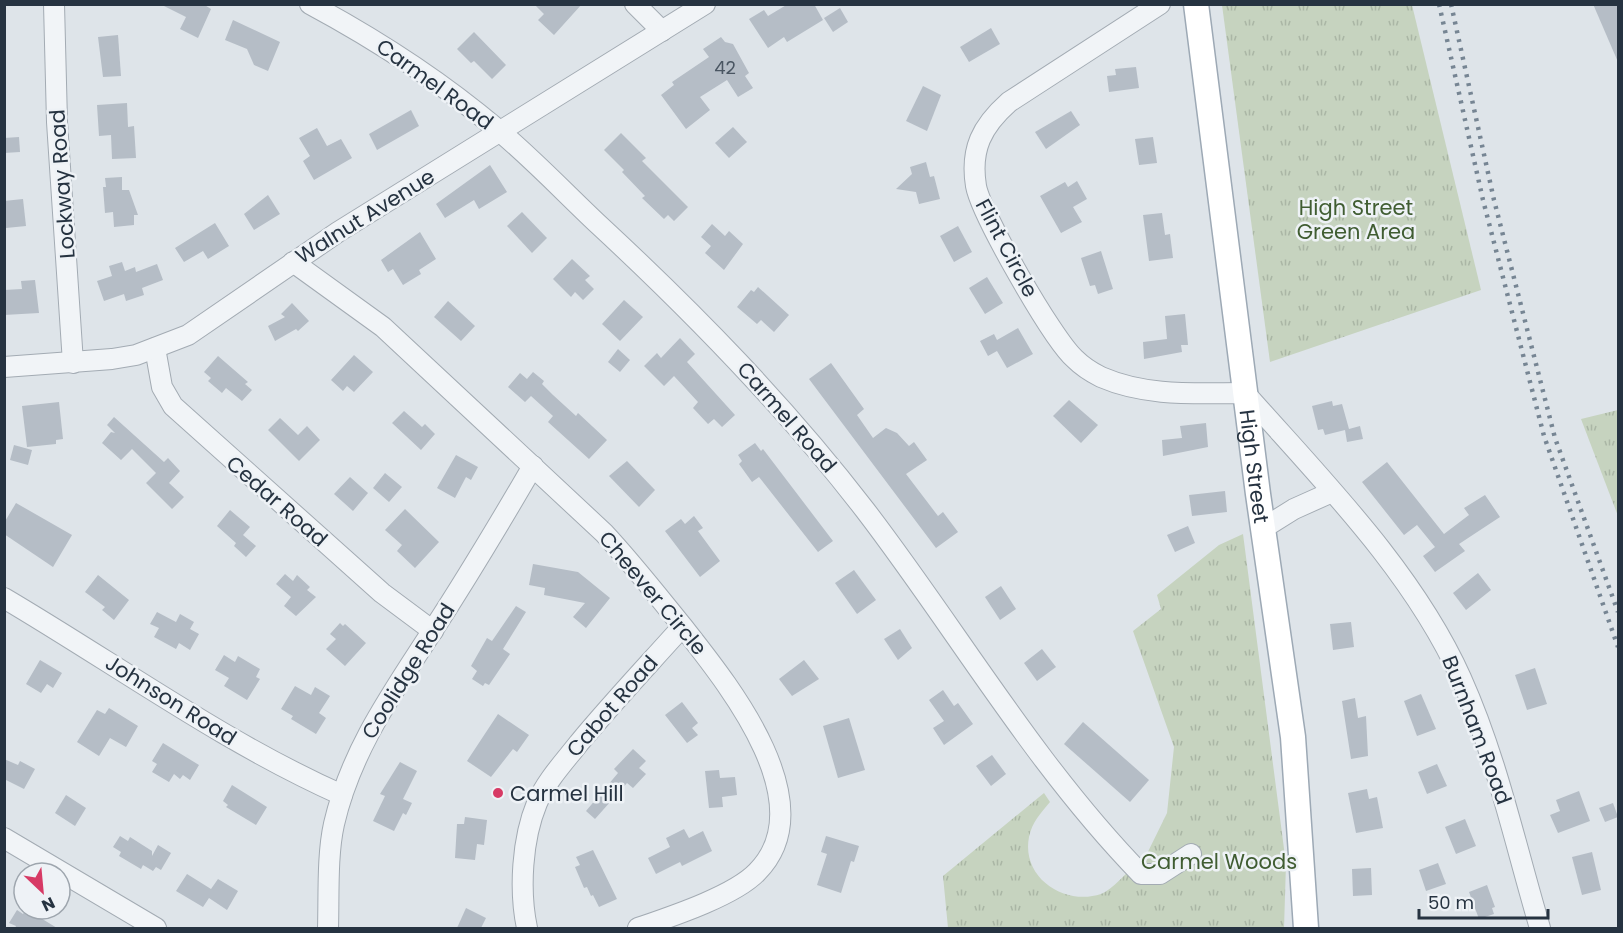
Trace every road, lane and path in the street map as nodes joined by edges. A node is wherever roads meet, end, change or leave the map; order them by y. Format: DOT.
graph roads {
  1 [pos="54,4"];
  2 [pos="310,4"];
  3 [pos="635,4"];
  4 [pos="705,4"];
  5 [pos="1160,4"];
  6 [pos="1196,4"];
  7 [pos="662,31"];
  8 [pos="500,132"];
  9 [pos="293,262"];
  10 [pos="155,348"];
  11 [pos="73,363"];
  12 [pos="4,368"];
  13 [pos="1245,393"];
  14 [pos="533,466"];
  15 [pos="1332,492"];
  16 [pos="1262,529"];
  17 [pos="4,598"];
  18 [pos="682,627"];
  19 [pos="433,631"];
  20 [pos="342,795"];
  21 [pos="4,838"];
  22 [pos="1191,854"];
  23 [pos="156,928"];
  24 [pos="328,928"];
  25 [pos="527,928"];
  26 [pos="638,928"];
  27 [pos="1306,928"];
  28 [pos="1540,928"];
  1 -- 11 [label="street, Lockway Road"];
  2 -- 8 [label="street, Carmel Road"];
  3 -- 7 [label="street"];
  4 -- 7 [label="street, Walnut Avenue"];
  5 -- 13 [label="street, Flint Circle"];
  6 -- 13 [label="main road, High Street"];
  7 -- 8 [label="street, Walnut Avenue"];
  8 -- 9 [label="street, Walnut Avenue"];
  8 -- 22 [label="street, Carmel Road"];
  9 -- 10 [label="street, Walnut Avenue"];
  9 -- 14 [label="street, Cheever Circle"];
  10 -- 11 [label="street, Walnut Avenue"];
  10 -- 19 [label="street, Cedar Road"];
  11 -- 12 [label="street, Walnut Avenue"];
  13 -- 15 [label="street, Burnham Road"];
  13 -- 16 [label="main road, High Street"];
  14 -- 18 [label="street, Cheever Circle"];
  14 -- 19 [label="street, Coolidge Road"];
  15 -- 16 [label="street"];
  15 -- 28 [label="street, Burnham Road"];
  16 -- 27 [label="main road, High Street"];
  17 -- 20 [label="street, Johnson Road"];
  18 -- 25 [label="street, Cabot Road"];
  18 -- 26 [label="street, Cheever Circle"];
  19 -- 20 [label="street, Coolidge Road"];
  20 -- 24 [label="street, Coolidge Road"];
  21 -- 23 [label="street"];
}
